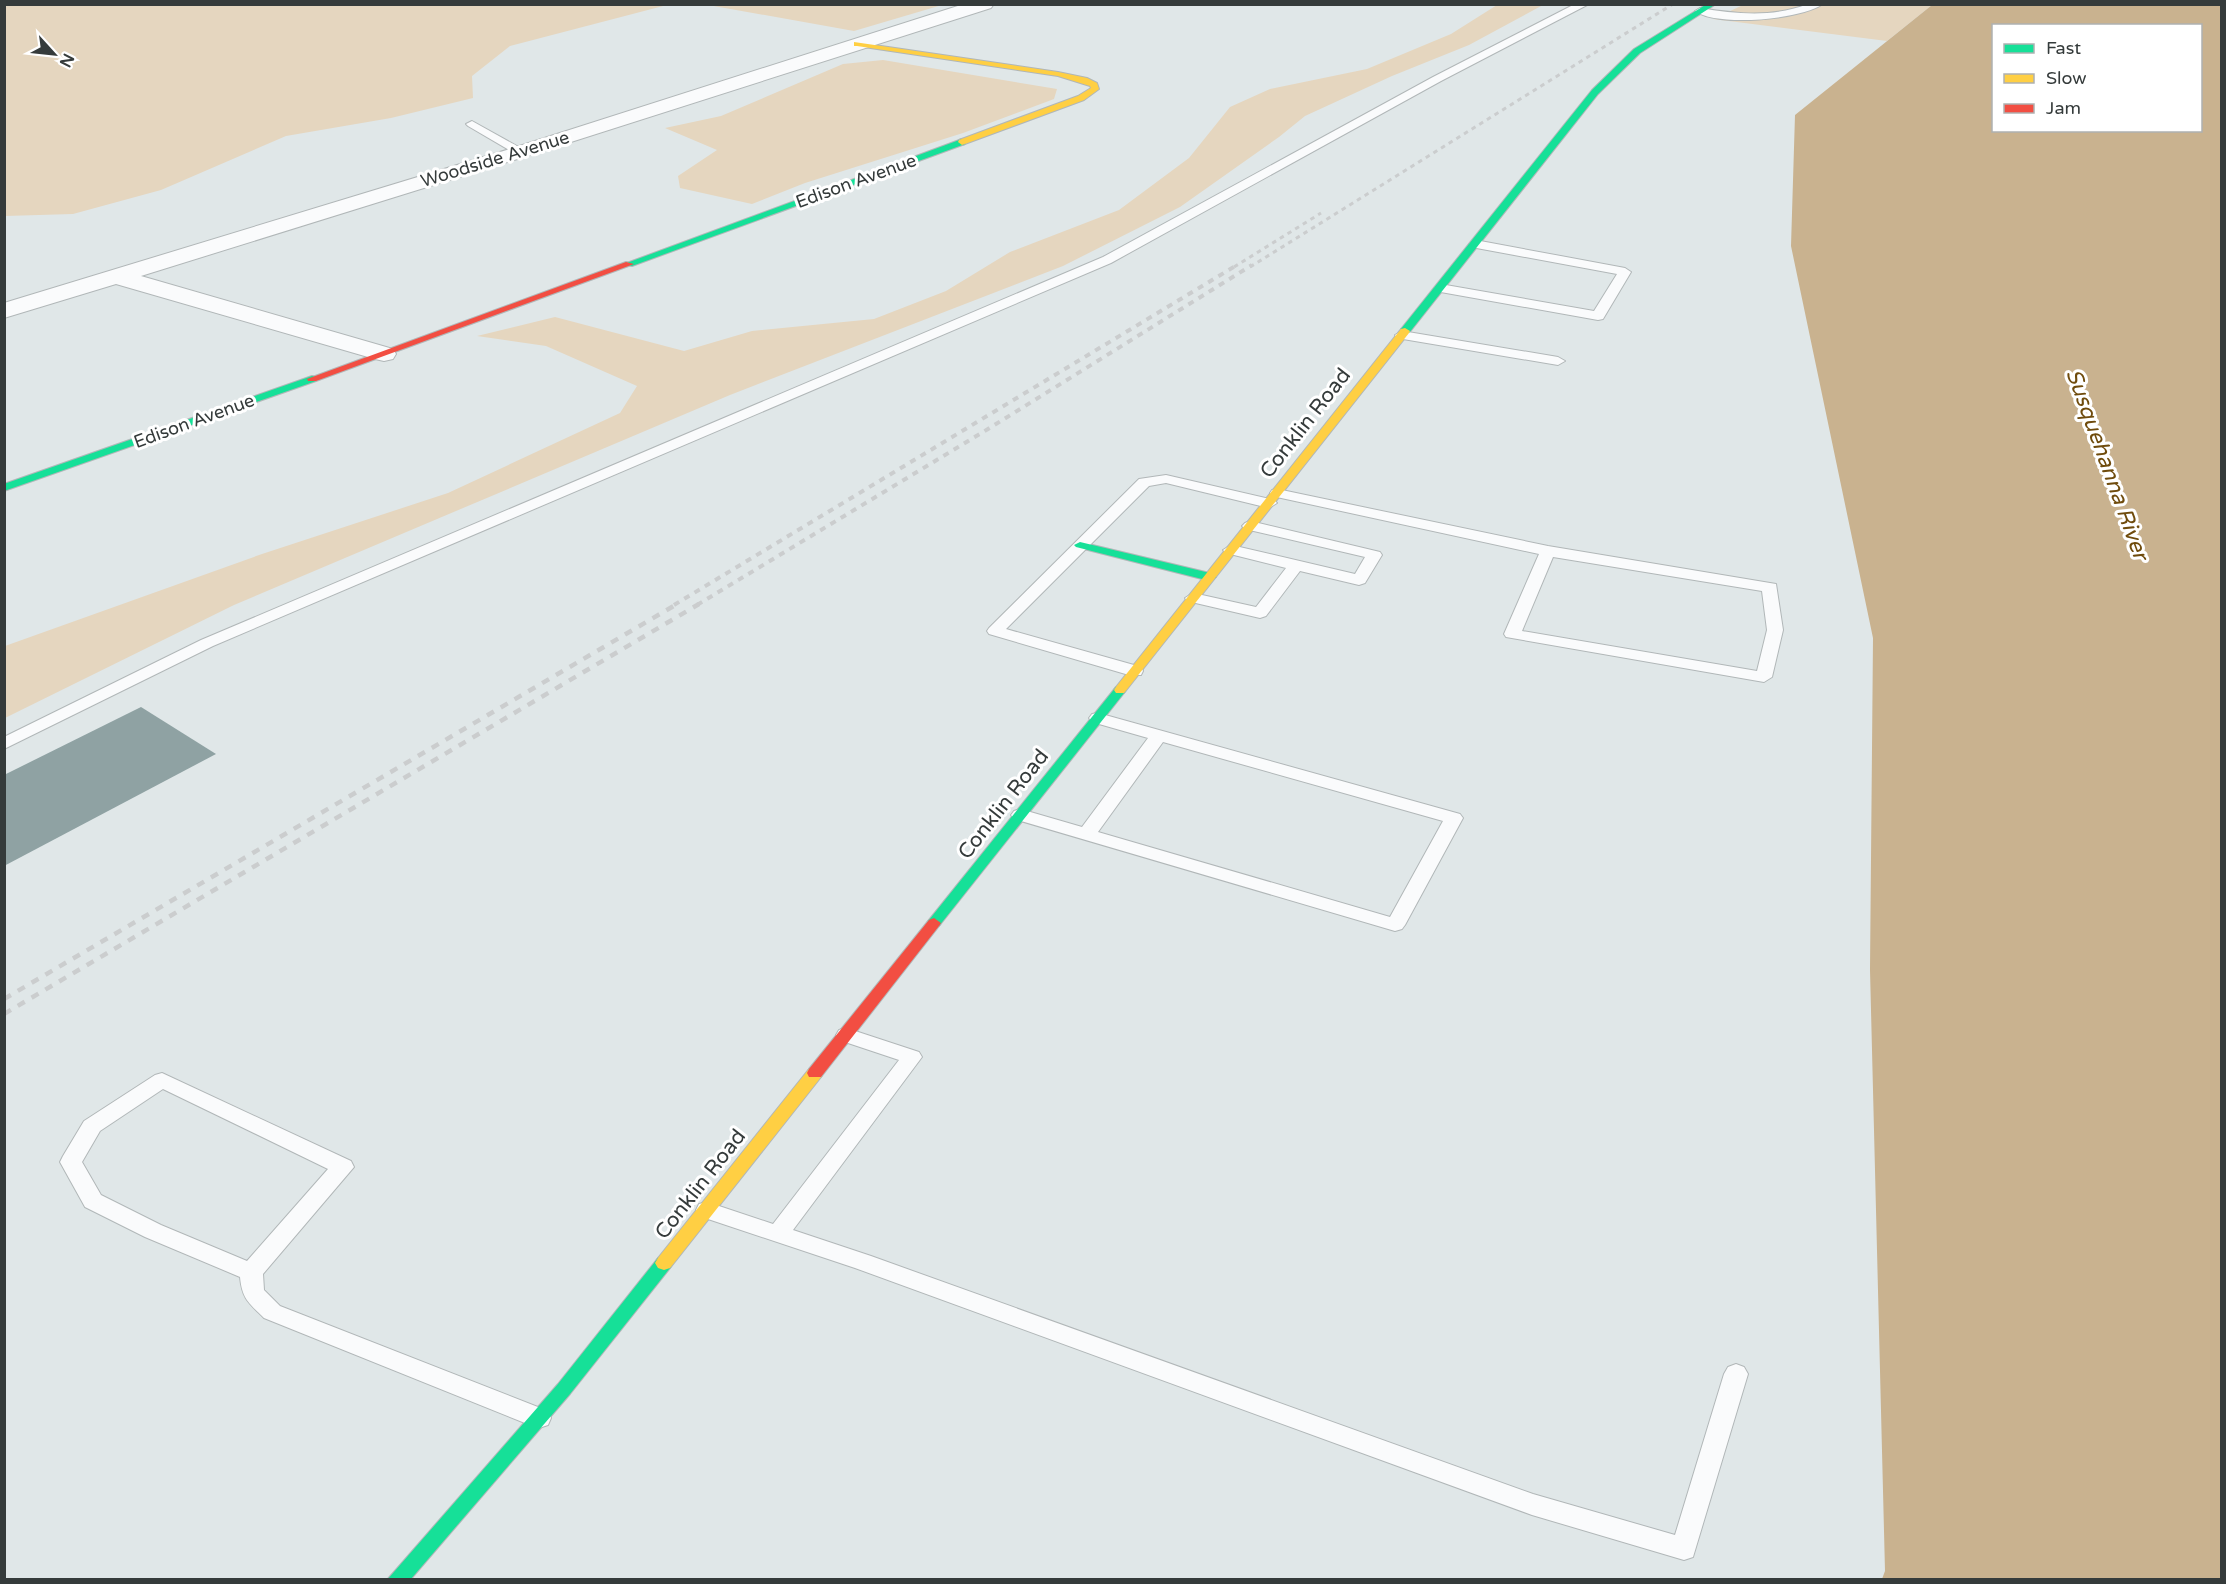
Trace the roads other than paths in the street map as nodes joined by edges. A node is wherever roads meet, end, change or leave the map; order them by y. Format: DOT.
graph roads {
  1 [pos="986,4"];
  2 [pos="1584,4"];
  3 [pos="1713,4"];
  4 [pos="1818,4"];
  5 [pos="1700,12"];
  6 [pos="857,44"];
  7 [pos="472,124"];
  8 [pos="520,152"];
  9 [pos="1475,244"];
  10 [pos="114,276"];
  11 [pos="1440,288"];
  12 [pos="4,311"];
  13 [pos="1402,335"];
  14 [pos="384,354"];
  15 [pos="1558,361"];
  16 [pos="4,489"];
  17 [pos="1273,498"];
  18 [pos="1250,526"];
  19 [pos="1080,545"];
  20 [pos="1231,550"];
  21 [pos="1548,551"];
  22 [pos="1296,565"];
  23 [pos="1210,577"];
  24 [pos="1193,598"];
  25 [pos="1135,671"];
  26 [pos="1098,718"];
  27 [pos="1159,735"];
  28 [pos="4,744"];
  29 [pos="1020,815"];
  30 [pos="1086,834"];
  31 [pos="846,1035"];
  32 [pos="707,1210"];
  33 [pos="778,1234"];
  34 [pos="251,1272"];
  35 [pos="1736,1374"];
  36 [pos="539,1418"];
  37 [pos="397,1580"];
  1 -- 6 [label="street, Woodside Avenue"];
  2 -- 28 [label="lane"];
  3 -- 5 [label="main road, Conklin Road"];
  4 -- 5 [label="lane"];
  5 -- 9 [label="main road, Conklin Road"];
  6 -- 8 [label="street, Woodside Avenue"];
  6 -- 14 [label="main road, Edison Avenue"];
  7 -- 8 [label="lane"];
  8 -- 10 [label="street, Woodside Avenue"];
  9 -- 11 [label="main road, Conklin Road"];
  9 -- 11 [label="lane"];
  10 -- 12 [label="street, Woodside Avenue"];
  10 -- 14 [label="street"];
  11 -- 13 [label="main road, Conklin Road"];
  13 -- 15 [label="lane"];
  13 -- 17 [label="main road, Conklin Road"];
  14 -- 16 [label="main road, Edison Avenue"];
  17 -- 18 [label="main road, Conklin Road"];
  17 -- 19 [label="lane"];
  17 -- 21 [label="lane"];
  18 -- 20 [label="main road, Conklin Road"];
  18 -- 22 [label="lane"];
  19 -- 23 [label="main road"];
  19 -- 25 [label="lane"];
  20 -- 22 [label="lane"];
  20 -- 23 [label="main road, Conklin Road"];
  21 -- 21 [label="lane"];
  22 -- 24 [label="lane"];
  23 -- 24 [label="main road, Conklin Road"];
  24 -- 25 [label="main road, Conklin Road"];
  25 -- 26 [label="main road, Conklin Road"];
  26 -- 27 [label="lane"];
  26 -- 29 [label="main road, Conklin Road"];
  27 -- 30 [label="lane"];
  27 -- 30 [label="lane"];
  29 -- 30 [label="lane"];
  29 -- 31 [label="main road, Conklin Road"];
  31 -- 32 [label="main road, Conklin Road"];
  31 -- 33 [label="lane"];
  32 -- 33 [label="lane"];
  32 -- 36 [label="main road, Conklin Road"];
  33 -- 35 [label="lane"];
  34 -- 34 [label="lane"];
  34 -- 36 [label="lane"];
  36 -- 37 [label="main road, Conklin Road"];
}
